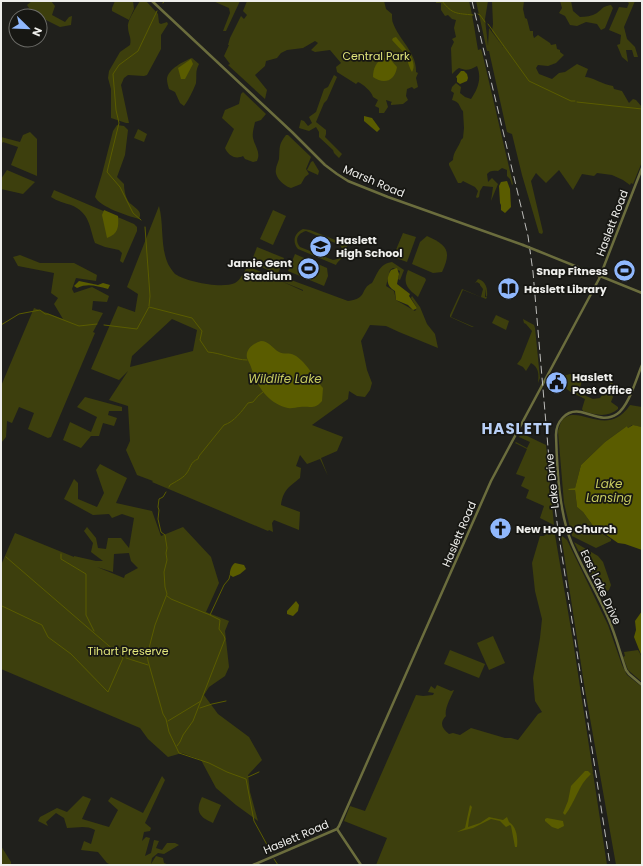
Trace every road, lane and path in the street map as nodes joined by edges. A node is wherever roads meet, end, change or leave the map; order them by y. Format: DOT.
graph roads {
  1 [pos="152,1"];
  2 [pos="642,168"];
  3 [pos="600,276"];
  4 [pos="642,293"];
  5 [pos="642,365"];
  6 [pos="569,537"];
  7 [pos="642,685"];
  8 [pos="337,829"];
  9 [pos="253,865"];
  10 [pos="361,865"];
  1 -- 3 [label="street, Marsh Road, bridge"];
  2 -- 3 [label="street, Haslett Road"];
  3 -- 4 [label="street, Marsh Road"];
  3 -- 8 [label="street, Haslett Road"];
  5 -- 6 [label="street, Lake Drive"];
  6 -- 7 [label="street, East Lake Drive"];
  8 -- 9 [label="street, Haslett Road"];
  8 -- 10 [label="street"];
}
